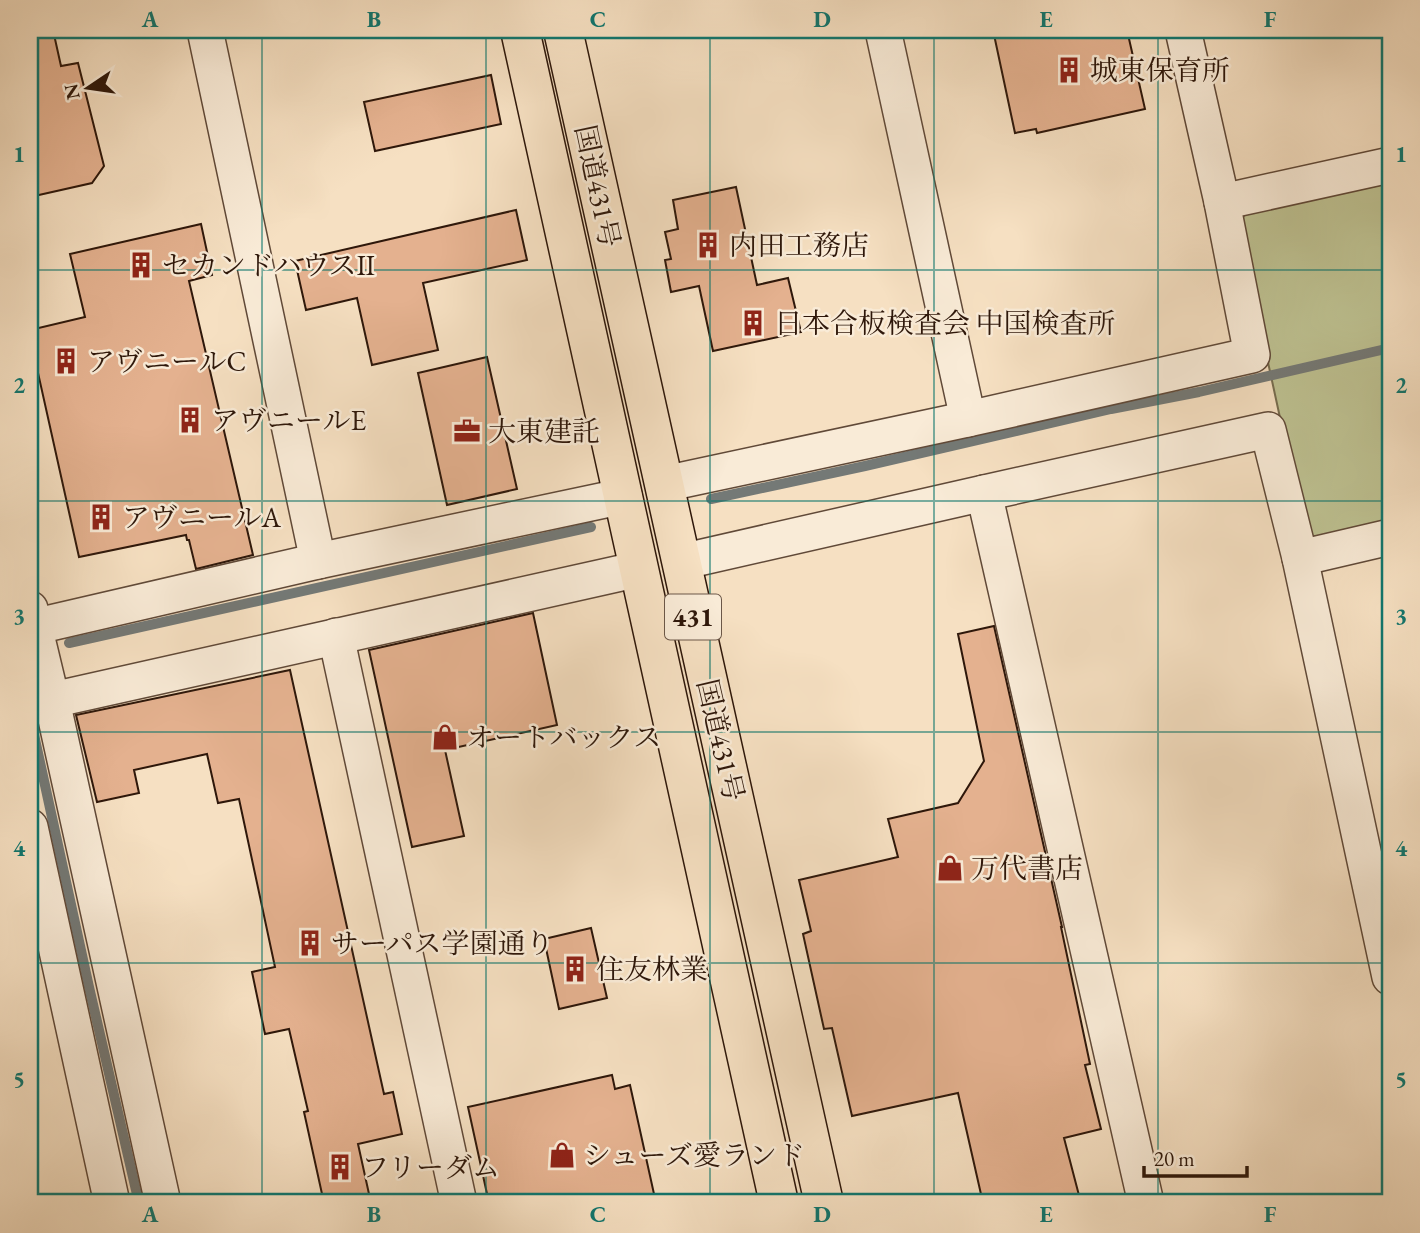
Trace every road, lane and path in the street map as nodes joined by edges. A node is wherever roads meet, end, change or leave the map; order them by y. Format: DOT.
graph roads {
  1 [pos="205,30"];
  2 [pos="520,30"];
  3 [pos="563,30"];
  4 [pos="883,30"];
  5 [pos="1183,30"];
  6 [pos="1390,166"];
  7 [pos="1222,202"];
  8 [pos="968,419"];
  9 [pos="664,484"];
  10 [pos="984,493"];
  11 [pos="624,496"];
  12 [pos="1390,537"];
  13 [pos="1300,558"];
  14 [pos="318,561"];
  15 [pos="681,562"];
  16 [pos="639,569"];
  17 [pos="31,622"];
  18 [pos="336,636"];
  19 [pos="41,703"];
  20 [pos="30,827"];
  21 [pos="1390,977"];
  22 [pos="112,1203"];
  23 [pos="163,1203"];
  24 [pos="459,1203"];
  25 [pos="779,1203"];
  26 [pos="824,1203"];
  27 [pos="1146,1203"];
  1 -- 14 [label="street"];
  2 -- 11 [label="highway, 国道431号 / 431"];
  3 -- 9 [label="highway, 国道431号 / 431"];
  4 -- 8 [label="street"];
  5 -- 7 [label="street"];
  6 -- 7 [label="street"];
  7 -- 8 [label="street"];
  8 -- 9 [label="street"];
  9 -- 15 [label="highway, 国道431号 / 431"];
  10 -- 13 [label="street"];
  10 -- 15 [label="street"];
  10 -- 27 [label="street"];
  11 -- 14 [label="street"];
  11 -- 16 [label="highway, 国道431号 / 431"];
  12 -- 13 [label="street"];
  13 -- 21 [label="street"];
  14 -- 17 [label="street"];
  15 -- 26 [label="highway, 国道431号 / 431"];
  16 -- 18 [label="street"];
  16 -- 25 [label="highway, 国道431号 / 431"];
  17 -- 19 [label="street"];
  18 -- 19 [label="street"];
  18 -- 24 [label="street"];
  19 -- 23 [label="street"];
  20 -- 22 [label="street"];
}
